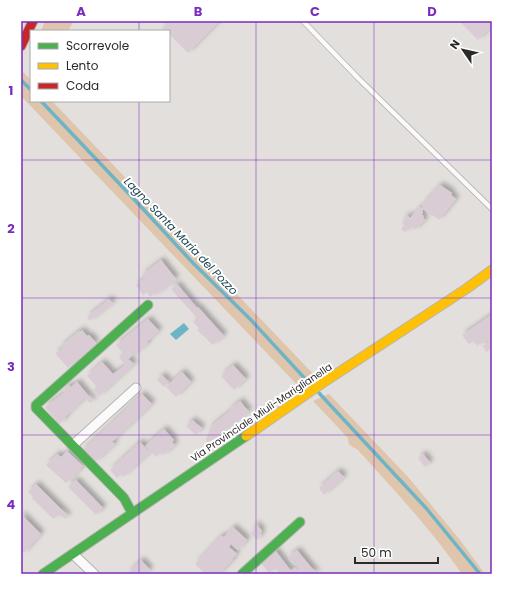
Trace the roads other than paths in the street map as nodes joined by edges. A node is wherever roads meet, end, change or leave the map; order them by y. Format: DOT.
graph roads {
  1 [pos="33,21"];
  2 [pos="303,21"];
  3 [pos="21,46"];
  4 [pos="492,209"];
  5 [pos="492,270"];
  6 [pos="148,305"];
  7 [pos="136,388"];
  8 [pos="73,445"];
  9 [pos="132,513"];
  10 [pos="300,522"];
  11 [pos="73,554"];
  12 [pos="43,574"];
  13 [pos="94,574"];
  14 [pos="242,574"];
  1 -- 3 [label="main road"];
  2 -- 4 [label="lane"];
  5 -- 9 [label="main road, Via Provinciale Miuli-Mariglianella"];
  6 -- 8 [label="main road"];
  7 -- 8 [label="street"];
  8 -- 9 [label="main road"];
  9 -- 11 [label="main road, Via Provinciale Miuli-Mariglianella"];
  10 -- 14 [label="main road"];
  11 -- 12 [label="main road, Via Provinciale Miuli-Mariglianella"];
  11 -- 13 [label="street"];
}
